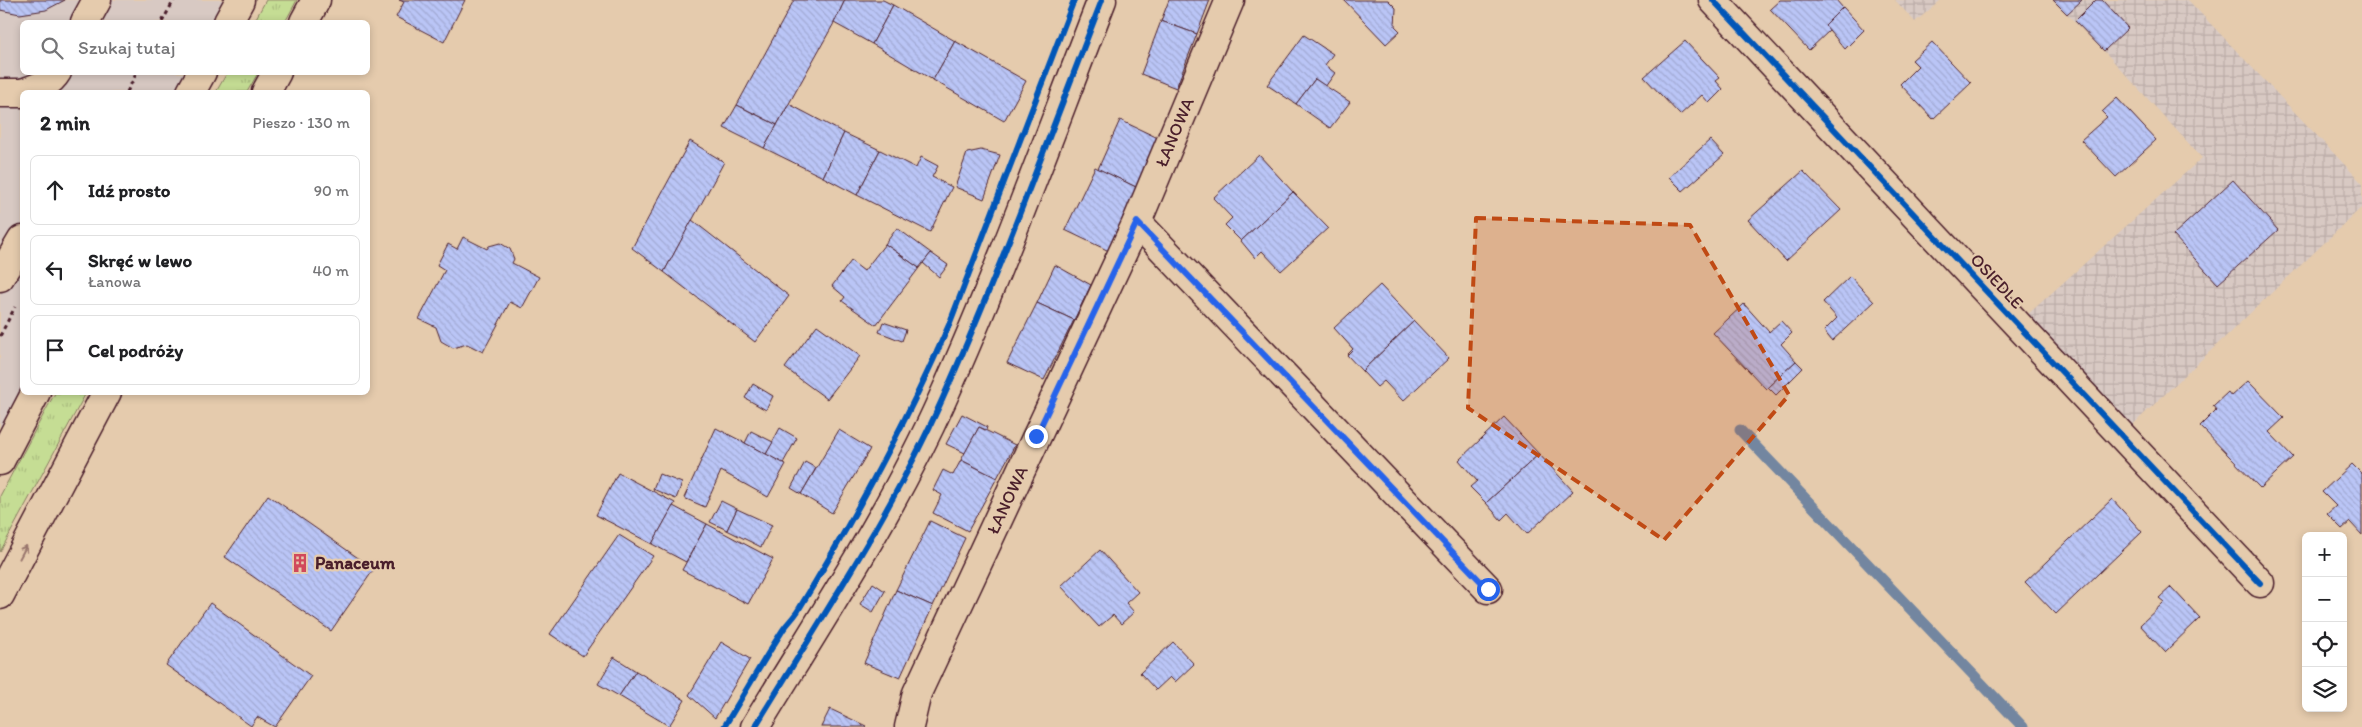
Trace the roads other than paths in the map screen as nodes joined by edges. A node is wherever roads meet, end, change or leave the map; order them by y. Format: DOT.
graph roads {
  1 [pos="97,0"];
  2 [pos="240,0"];
  3 [pos="316,0"];
  4 [pos="1102,0"];
  5 [pos="1230,0"];
  6 [pos="1713,0"];
  7 [pos="86,20"];
  8 [pos="229,20"];
  9 [pos="305,20"];
  10 [pos="56,75"];
  11 [pos="200,75"];
  12 [pos="275,75"];
  13 [pos="32,90"];
  14 [pos="193,90"];
  15 [pos="267,90"];
  16 [pos="0,93"];
  17 [pos="20,93"];
  18 [pos="1137,222"];
  19 [pos="20,243"];
  20 [pos="0,277"];
  21 [pos="34,395"];
  22 [pos="105,395"];
  23 [pos="0,461"];
  24 [pos="2260,583"];
  25 [pos="1488,589"];
  26 [pos="0,596"];
  27 [pos="755,727"];
  28 [pos="909,727"];
  1 -- 7 [label="street"];
  2 -- 8 [label="street"];
  3 -- 9 [label="street"];
  4 -- 27 [label="street"];
  5 -- 18 [label="street, ŁANOWA"];
  6 -- 24 [label="street, OSIEDLE"];
  10 -- 13 [label="street"];
  11 -- 14 [label="street"];
  12 -- 15 [label="street"];
  16 -- 17 [label="street"];
  18 -- 25 [label="street"];
  18 -- 28 [label="street, ŁANOWA"];
  19 -- 20 [label="street"];
  21 -- 23 [label="street"];
  26 -- 22 [label="street, one-way"];
}
